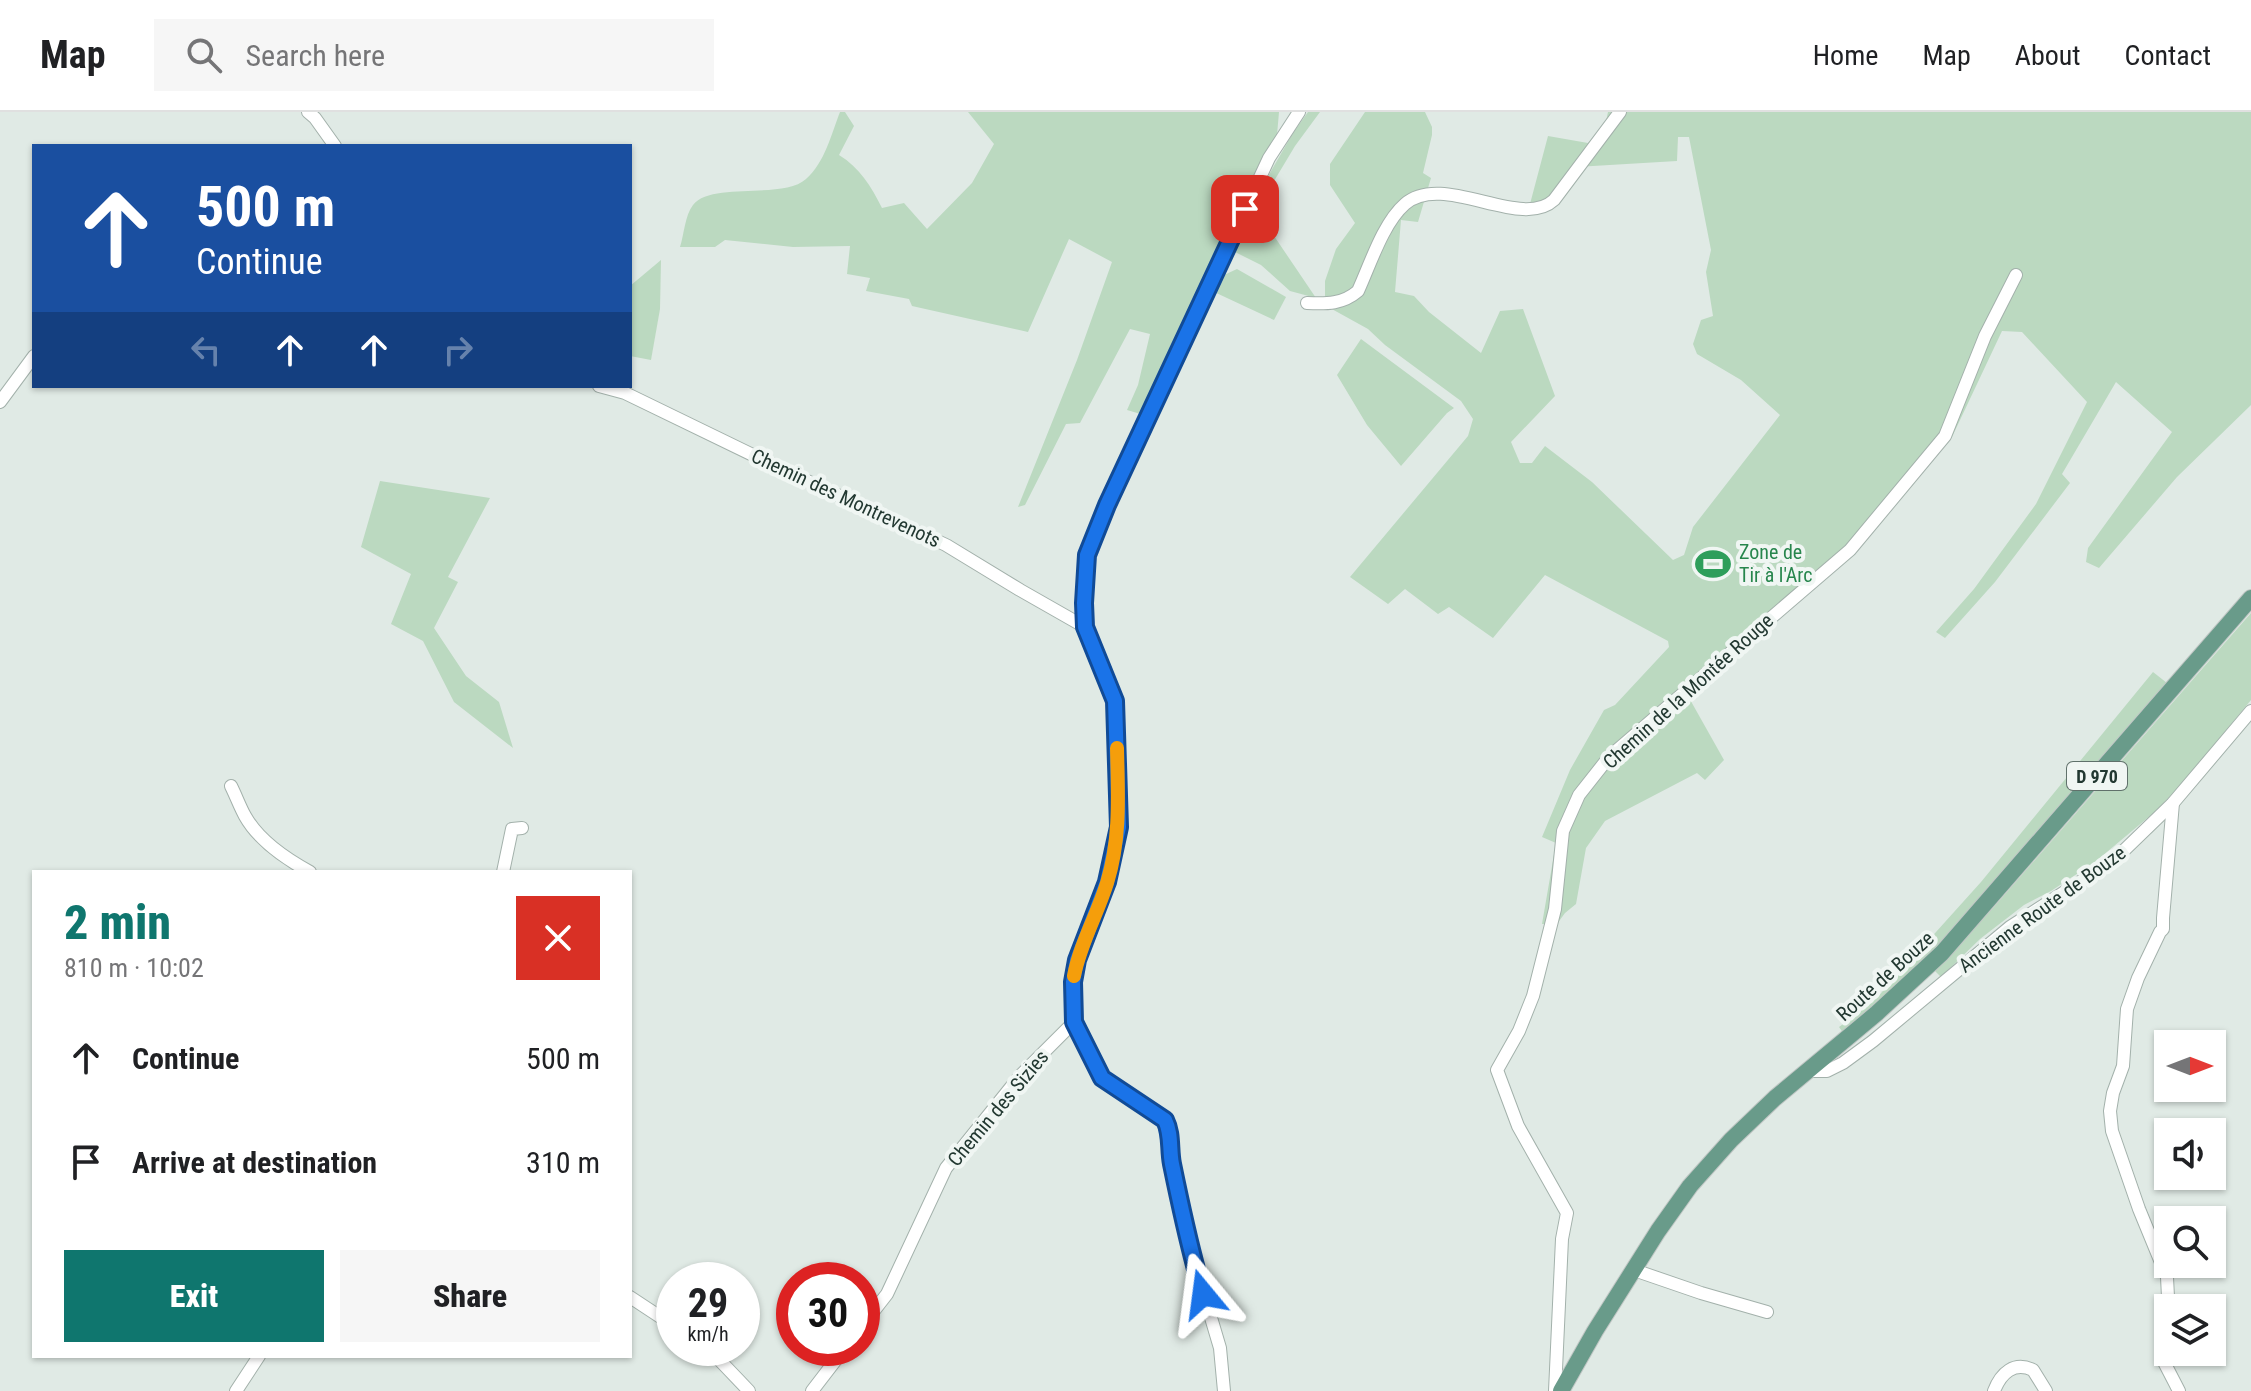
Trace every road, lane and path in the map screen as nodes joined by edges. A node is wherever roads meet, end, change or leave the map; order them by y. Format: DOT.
graph roads {
  1 [pos="308,112"];
  2 [pos="1299,112"];
  3 [pos="1620,112"];
  4 [pos="334,144"];
  5 [pos="2016,275"];
  6 [pos="1307,303"];
  7 [pos="32,359"];
  8 [pos="606,388"];
  9 [pos="0,402"];
  10 [pos="2251,598"];
  11 [pos="1085,627"];
  12 [pos="2251,711"];
  13 [pos="231,786"];
  14 [pos="2173,803"];
  15 [pos="522,828"];
  16 [pos="307,870"];
  17 [pos="503,870"];
  18 [pos="1074,1022"];
  19 [pos="1807,1071"];
  20 [pos="1634,1270"];
  21 [pos="632,1298"];
  22 [pos="880,1303"];
  23 [pos="1767,1312"];
  24 [pos="656,1314"];
  25 [pos="258,1358"];
  26 [pos="725,1366"];
  27 [pos="831,1366"];
  28 [pos="236,1391"];
  29 [pos="749,1391"];
  30 [pos="812,1391"];
  31 [pos="1224,1391"];
  32 [pos="1555,1391"];
  33 [pos="1561,1391"];
  34 [pos="1994,1391"];
  35 [pos="2046,1391"];
  36 [pos="2179,1391"];
  1 -- 4 [label="street"];
  2 -- 11 [label="street"];
  3 -- 6 [label="street"];
  5 -- 32 [label="street, Chemin de la Montée Rouge"];
  7 -- 9 [label="street"];
  8 -- 11 [label="street, Chemin des Montrevenots"];
  10 -- 19 [label="main road, Route de Bouze / D 970"];
  11 -- 18 [label="street"];
  12 -- 14 [label="street, Ancienne Route de Bouze"];
  13 -- 16 [label="street"];
  14 -- 19 [label="street, Ancienne Route de Bouze"];
  14 -- 36 [label="street"];
  15 -- 17 [label="street"];
  18 -- 22 [label="street, Chemin des Sizies"];
  18 -- 31 [label="street"];
  19 -- 20 [label="main road, Route de Bouze / D 970"];
  20 -- 23 [label="street"];
  20 -- 33 [label="main road, Route de Bouze / D 970"];
  21 -- 24 [label="street"];
  25 -- 28 [label="street"];
  26 -- 29 [label="street"];
  27 -- 30 [label="street"];
  34 -- 35 [label="street"];
}
